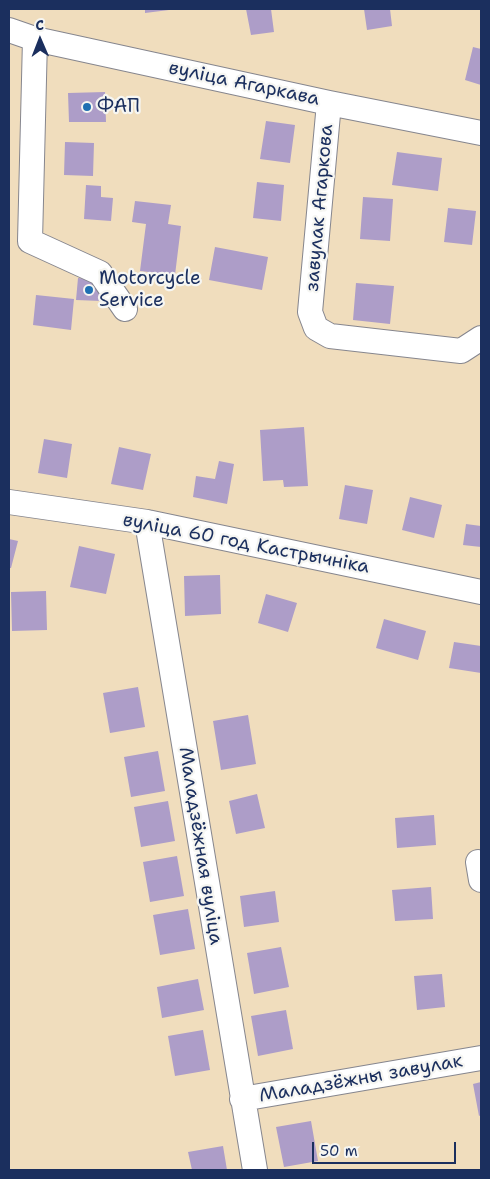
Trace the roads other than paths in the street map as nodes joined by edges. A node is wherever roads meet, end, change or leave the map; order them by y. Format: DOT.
graph roads {
  1 [pos="9,30"];
  2 [pos="35,39"];
  3 [pos="329,103"];
  4 [pos="481,133"];
  5 [pos="125,309"];
  6 [pos="481,338"];
  7 [pos="9,502"];
  8 [pos="147,522"];
  9 [pos="481,592"];
  10 [pos="481,1058"];
  11 [pos="242,1099"];
  12 [pos="255,1170"];
  1 -- 2 [label="street, вуліца Агаркава"];
  2 -- 3 [label="street, вуліца Агаркава"];
  2 -- 5 [label="street"];
  3 -- 4 [label="street, вуліца Агаркава"];
  3 -- 6 [label="street, завулак Агаркова"];
  7 -- 8 [label="street, вуліца 60 год Кастрычніка"];
  8 -- 9 [label="street, вуліца 60 год Кастрычніка"];
  8 -- 11 [label="street, Маладзёжная вуліца"];
  10 -- 11 [label="street, Маладзёжны завулак"];
  11 -- 12 [label="street, Маладзёжная вуліца"];
}
